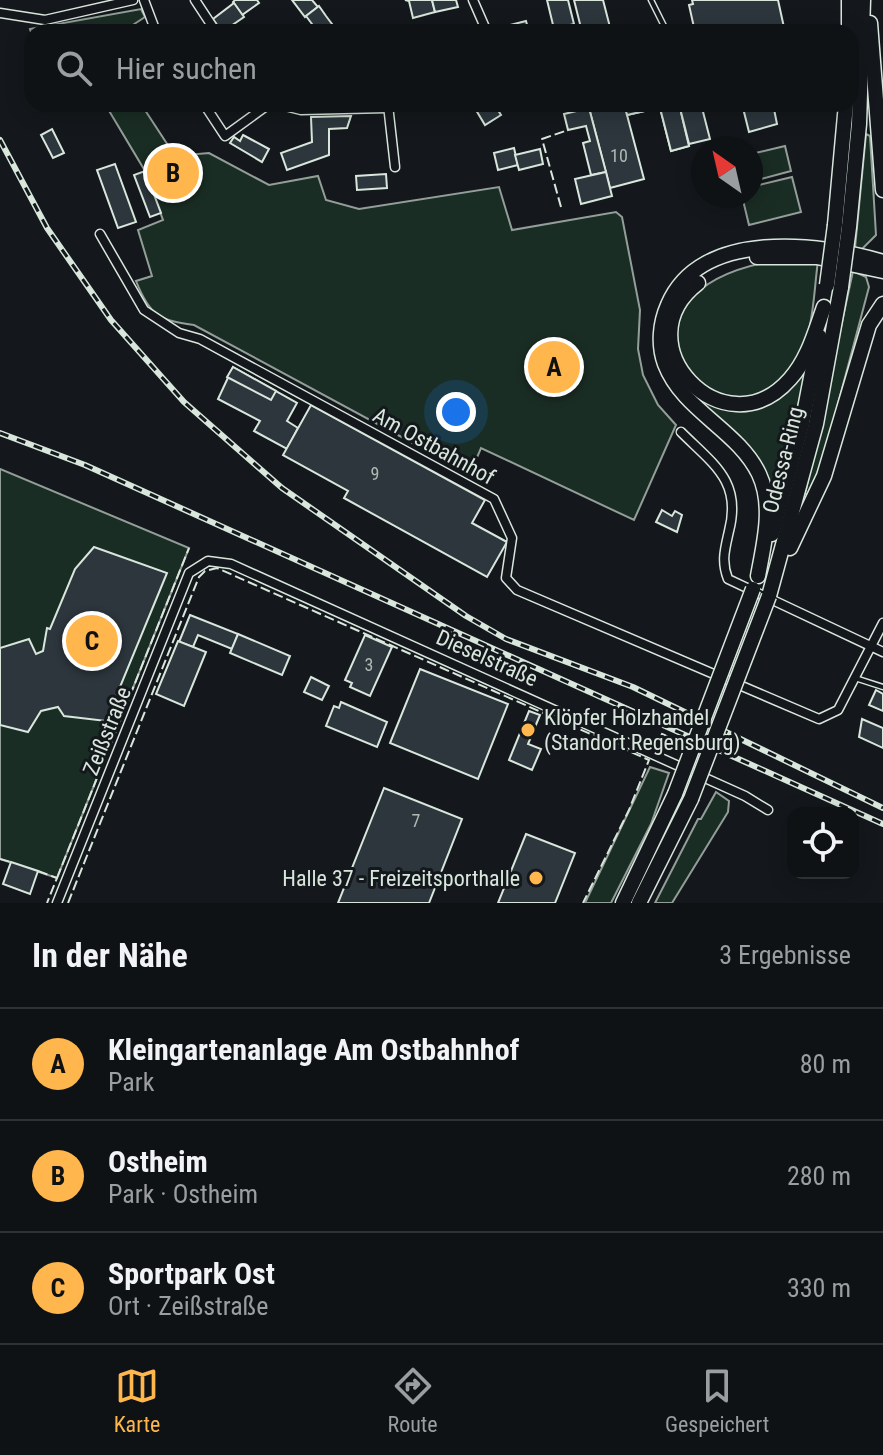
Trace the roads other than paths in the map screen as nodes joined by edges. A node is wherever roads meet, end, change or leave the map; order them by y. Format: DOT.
graph roads {
  1 [pos="133,0"];
  2 [pos="144,0"];
  3 [pos="195,0"];
  4 [pos="473,0"];
  5 [pos="651,0"];
  6 [pos="849,0"];
  7 [pos="865,0"];
  8 [pos="0,13"];
  9 [pos="153,24"];
  10 [pos="211,24"];
  11 [pos="484,24"];
  12 [pos="663,24"];
  13 [pos="849,24"];
  14 [pos="209,112"];
  15 [pos="258,112"];
  16 [pos="389,112"];
  17 [pos="846,112"];
  18 [pos="395,167"];
  19 [pos="883,190"];
  20 [pos="842,226"];
  21 [pos="100,234"];
  22 [pos="883,262"];
  23 [pos="883,272"];
  24 [pos="834,286"];
  25 [pos="883,304"];
  26 [pos="824,307"];
  27 [pos="681,432"];
  28 [pos="189,573"];
  29 [pos="773,580"];
  30 [pos="756,583"];
  31 [pos="883,623"];
  32 [pos="870,646"];
  33 [pos="883,652"];
  34 [pos="853,677"];
  35 [pos="883,687"];
  36 [pos="768,810"];
  37 [pos="57,903"];
  38 [pos="623,903"];
  39 [pos="639,903"];
  1 -- 8 [label="street"];
  2 -- 9 [label="street"];
  3 -- 10 [label="street"];
  4 -- 11 [label="street"];
  5 -- 12 [label="lane"];
  6 -- 13 [label="highway"];
  7 -- 19 [label="highway"];
  7 -- 20 [label="highway, Odessa-Ring"];
  14 -- 15 [label="street"];
  16 -- 18 [label="street"];
  17 -- 20 [label="highway, Odessa-Ring"];
  20 -- 24 [label="highway, Odessa-Ring, bridge"];
  21 -- 34 [label="street, Am Ostbahnhof"];
  22 -- 30 [label="highway"];
  23 -- 26 [label="highway"];
  24 -- 26 [label="highway, Odessa-Ring"];
  24 -- 29 [label="highway, Odessa-Ring"];
  25 -- 29 [label="highway"];
  26 -- 30 [label="highway, Odessa-Ring"];
  27 -- 32 [label="street"];
  28 -- 36 [label="street, Dieselstraße"];
  28 -- 37 [label="street, Zeißstraße"];
  29 -- 39 [label="highway, Odessa-Ring, bridge"];
  30 -- 38 [label="highway, Odessa-Ring, bridge"];
  31 -- 32 [label="street, Am Ostbahnhof"];
  32 -- 33 [label="street"];
  32 -- 34 [label="street, Am Ostbahnhof"];
  34 -- 35 [label="lane"];
}
